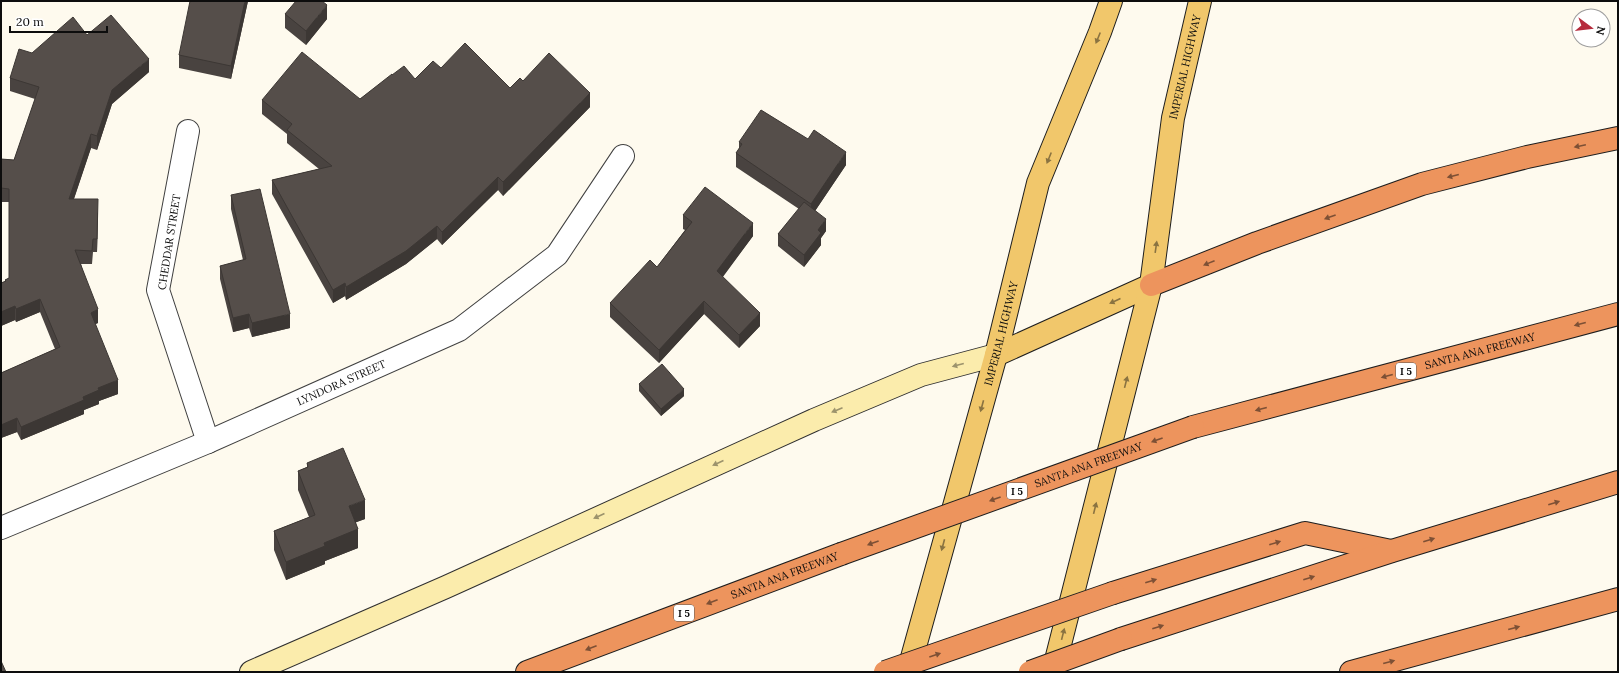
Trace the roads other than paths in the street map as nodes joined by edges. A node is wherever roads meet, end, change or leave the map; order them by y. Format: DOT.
graph roads {
  1 [pos="1111,1"];
  2 [pos="1200,1"];
  3 [pos="188,131"];
  4 [pos="1618,138"];
  5 [pos="623,156"];
  6 [pos="1150,286"];
  7 [pos="1618,314"];
  8 [pos="996,355"];
  9 [pos="208,442"];
  10 [pos="1618,482"];
  11 [pos="1,528"];
  12 [pos="1392,551"];
  13 [pos="1618,599"];
  14 [pos="251,672"];
  15 [pos="527,672"];
  16 [pos="885,672"];
  17 [pos="908,672"];
  18 [pos="1030,672"];
  19 [pos="1053,672"];
  20 [pos="1351,672"];
  1 -- 8 [label="main road, IMPERIAL HIGHWAY, one-way"];
  6 -- 2 [label="main road, IMPERIAL HIGHWAY, one-way"];
  3 -- 9 [label="street, CHEDDAR STREET"];
  4 -- 6 [label="highway, one-way"];
  5 -- 9 [label="street, LYNDORA STREET"];
  6 -- 8 [label="main road, one-way"];
  19 -- 6 [label="main road, IMPERIAL HIGHWAY, one-way"];
  7 -- 15 [label="highway, SANTA ANA FREEWAY / I 5, one-way, bridge"];
  8 -- 14 [label="main road, one-way"];
  8 -- 17 [label="main road, IMPERIAL HIGHWAY, one-way"];
  9 -- 11 [label="street, LYNDORA STREET"];
  12 -- 10 [label="highway, one-way"];
  16 -- 12 [label="highway, one-way, bridge"];
  18 -- 12 [label="highway, one-way, bridge"];
  20 -- 13 [label="highway, one-way"];
}
